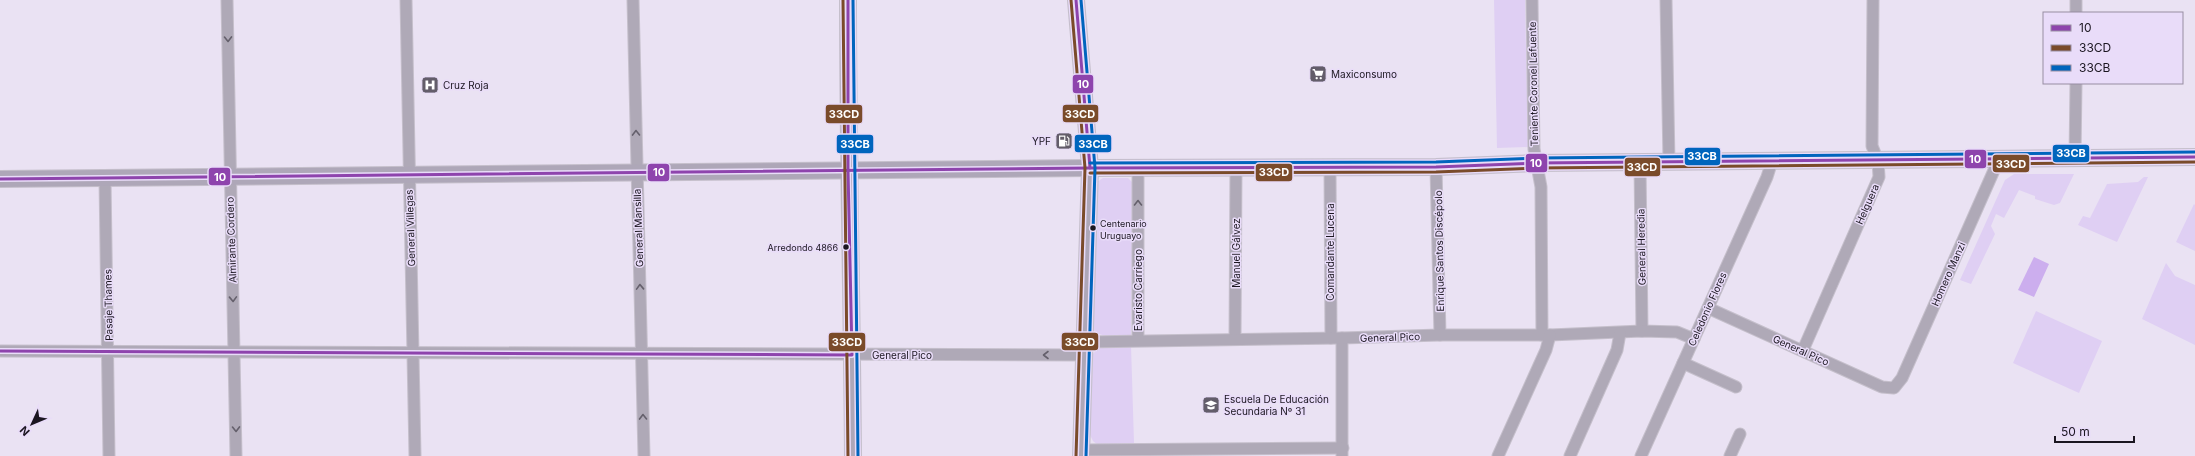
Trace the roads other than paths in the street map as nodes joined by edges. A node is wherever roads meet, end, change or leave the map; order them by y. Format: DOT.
graph roads {
  1 [pos="227,0"];
  2 [pos="406,0"];
  3 [pos="633,0"];
  4 [pos="848,0"];
  5 [pos="1076,0"];
  6 [pos="1532,0"];
  7 [pos="1666,0"];
  8 [pos="1873,0"];
  9 [pos="2076,0"];
  10 [pos="2076,12"];
  11 [pos="2076,84"];
  12 [pos="2075,157"];
  13 [pos="2195,157"];
  14 [pos="1999,158"];
  15 [pos="1772,161"];
  16 [pos="1878,161"];
  17 [pos="1668,162"];
  18 [pos="1536,163"];
  19 [pos="1640,163"];
  20 [pos="1436,166"];
  21 [pos="1236,167"];
  22 [pos="1330,167"];
  23 [pos="1090,168"];
  24 [pos="1138,168"];
  25 [pos="848,170"];
  26 [pos="636,172"];
  27 [pos="408,175"];
  28 [pos="229,176"];
  29 [pos="0,179"];
  30 [pos="105,179"];
  31 [pos="1708,308"];
  32 [pos="1642,331"];
  33 [pos="1620,333"];
  34 [pos="1440,335"];
  35 [pos="1546,335"];
  36 [pos="1337,338"];
  37 [pos="1235,339"];
  38 [pos="1694,339"];
  39 [pos="1138,340"];
  40 [pos="1085,348"];
  41 [pos="1803,350"];
  42 [pos="0,352"];
  43 [pos="108,352"];
  44 [pos="234,352"];
  45 [pos="414,354"];
  46 [pos="641,354"];
  47 [pos="852,355"];
  48 [pos="1683,363"];
  49 [pos="1736,387"];
  50 [pos="1894,388"];
  51 [pos="1740,434"];
  52 [pos="1343,452"];
  53 [pos="1081,453"];
  54 [pos="1143,453"];
  55 [pos="1236,453"];
  56 [pos="109,456"];
  57 [pos="236,456"];
  58 [pos="415,456"];
  59 [pos="644,456"];
  60 [pos="853,456"];
  61 [pos="1498,456"];
  62 [pos="1570,456"];
  63 [pos="1641,456"];
  64 [pos="1730,456"];
  1 -- 28 [label="street, Almirante Cordero, one-way"];
  2 -- 27 [label="street, General Villegas"];
  26 -- 3 [label="street, General Mansilla, one-way"];
  4 -- 25 [label="main road"];
  5 -- 23 [label="main road"];
  6 -- 18 [label="street, Teniente Coronel Lafuente"];
  7 -- 17 [label="street"];
  8 -- 16 [label="street, Helguera"];
  9 -- 10 [label="street"];
  11 -- 12 [label="street"];
  12 -- 13 [label="main road"];
  12 -- 14 [label="main road"];
  14 -- 16 [label="main road"];
  14 -- 50 [label="street, Homero Manzi"];
  15 -- 16 [label="main road"];
  15 -- 17 [label="main road"];
  15 -- 31 [label="street, Celedonio Flores"];
  16 -- 41 [label="street, Helguera"];
  17 -- 19 [label="main road"];
  18 -- 19 [label="main road"];
  18 -- 20 [label="main road"];
  18 -- 35 [label="street, Teniente Coronel Lafuente"];
  19 -- 32 [label="street, General Heredia"];
  20 -- 22 [label="main road"];
  20 -- 34 [label="street, Enrique Santos Discépolo"];
  21 -- 22 [label="main road"];
  21 -- 24 [label="main road"];
  21 -- 37 [label="street, Manuel Gálvez"];
  22 -- 36 [label="street, Comandante Lucena"];
  23 -- 24 [label="main road"];
  23 -- 25 [label="main road"];
  23 -- 40 [label="main road"];
  39 -- 24 [label="street, Evaristo Carriego, one-way"];
  25 -- 26 [label="main road"];
  25 -- 47 [label="main road"];
  26 -- 27 [label="main road"];
  46 -- 26 [label="street, General Mansilla, one-way"];
  27 -- 28 [label="main road"];
  27 -- 45 [label="street, General Villegas"];
  28 -- 30 [label="main road"];
  28 -- 44 [label="street, Almirante Cordero, one-way"];
  29 -- 30 [label="main road"];
  30 -- 43 [label="street, Pasaje Thames"];
  31 -- 38 [label="street, Celedonio Flores"];
  31 -- 41 [label="street, General Pico"];
  32 -- 33 [label="street, General Pico"];
  32 -- 38 [label="street, General Pico"];
  33 -- 35 [label="street, General Pico"];
  33 -- 62 [label="street"];
  34 -- 35 [label="street, General Pico"];
  34 -- 36 [label="street, General Pico"];
  35 -- 61 [label="street, Teniente Coronel Lafuente"];
  36 -- 37 [label="street, General Pico"];
  36 -- 52 [label="street, Comandante Lucena"];
  37 -- 39 [label="street, General Pico"];
  38 -- 48 [label="street, Celedonio Flores"];
  39 -- 40 [label="street, General Pico"];
  40 -- 47 [label="street, General Pico, one-way"];
  40 -- 53 [label="main road"];
  41 -- 50 [label="street, General Pico"];
  42 -- 43 [label="street, General Pico"];
  43 -- 44 [label="street, General Pico"];
  43 -- 56 [label="street, Pasaje Thames"];
  44 -- 45 [label="street, General Pico"];
  44 -- 57 [label="street, Almirante Cordero, one-way"];
  45 -- 46 [label="street, General Pico"];
  45 -- 58 [label="street, General Villegas"];
  46 -- 47 [label="street, General Pico"];
  59 -- 46 [label="street, General Mansilla, one-way"];
  47 -- 60 [label="main road"];
  48 -- 49 [label="street"];
  48 -- 63 [label="street, Celedonio Flores"];
  51 -- 64 [label="street"];
  52 -- 55 [label="street"];
  53 -- 54 [label="street"];
  54 -- 55 [label="street"];
}
